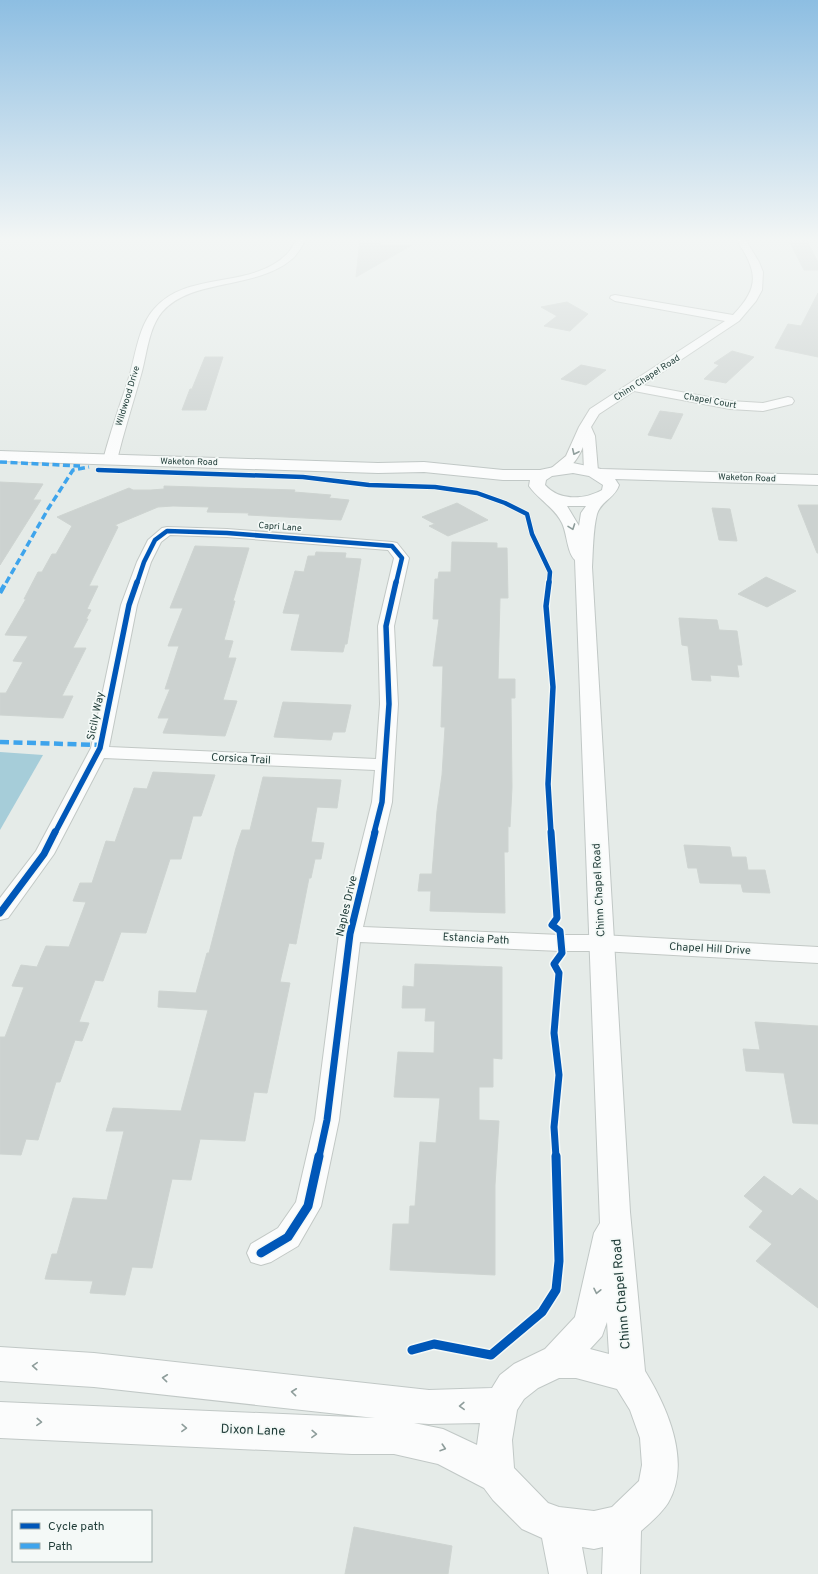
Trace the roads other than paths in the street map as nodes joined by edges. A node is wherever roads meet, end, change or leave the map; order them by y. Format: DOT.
graph roads {
  1 [pos="157,312"];
  2 [pos="698,312"];
  3 [pos="742,312"];
  4 [pos="735,319"];
  5 [pos="633,387"];
  6 [pos="788,401"];
  7 [pos="585,427"];
  8 [pos="2,458"];
  9 [pos="110,460"];
  10 [pos="595,472"];
  11 [pos="676,476"];
  12 [pos="818,480"];
  13 [pos="546,483"];
  14 [pos="605,494"];
  15 [pos="167,531"];
  16 [pos="392,546"];
  17 [pos="583,567"];
  18 [pos="98,752"];
  19 [pos="385,765"];
  20 [pos="0,913"];
  21 [pos="350,934"];
  22 [pos="602,943"];
  23 [pos="818,956"];
  24 [pos="615,1212"];
  25 [pos="260,1254"];
  26 [pos="557,1361"];
  27 [pos="0,1364"];
  28 [pos="628,1375"];
  29 [pos="501,1405"];
  30 [pos="0,1420"];
  31 [pos="497,1475"];
  32 [pos="622,1523"];
  33 [pos="559,1526"];
  34 [pos="568,1574"];
  35 [pos="621,1574"];
  1 -- 9 [label="street, Wildwood Drive"];
  2 -- 4 [label="street"];
  3 -- 4 [label="street, Chinn Chapel Road"];
  4 -- 5 [label="street, Chinn Chapel Road"];
  5 -- 6 [label="street, Chapel Court"];
  5 -- 7 [label="street, Chinn Chapel Road"];
  7 -- 10 [label="street"];
  7 -- 13 [label="street, Chinn Chapel Road, one-way"];
  8 -- 9 [label="street, Waketon Road"];
  9 -- 13 [label="street, Waketon Road"];
  10 -- 11 [label="street, Waketon Road"];
  10 -- 13 [label="street, Waketon Road"];
  10 -- 14 [label="street"];
  11 -- 12 [label="street, Waketon Road"];
  11 -- 14 [label="street, Waketon Road"];
  13 -- 14 [label="street, Waketon Road"];
  13 -- 17 [label="street, Chinn Chapel Road, one-way"];
  14 -- 17 [label="street, Chinn Chapel Road"];
  15 -- 16 [label="street, Capri Lane"];
  15 -- 18 [label="street, Sicily Way"];
  16 -- 19 [label="street, Naples Drive"];
  17 -- 22 [label="street, Chinn Chapel Road"];
  18 -- 19 [label="street, Corsica Trail"];
  18 -- 20 [label="street, Sicily Way"];
  19 -- 21 [label="street, Naples Drive"];
  21 -- 22 [label="street, Estancia Path"];
  21 -- 25 [label="street, Naples Drive"];
  22 -- 23 [label="street, Chapel Hill Drive"];
  22 -- 24 [label="street, Chinn Chapel Road"];
  24 -- 26 [label="street, Chinn Chapel Road, one-way"];
  24 -- 28 [label="street, Chinn Chapel Road"];
  26 -- 28 [label="street"];
  26 -- 29 [label="street"];
  29 -- 27 [label="street, one-way"];
  28 -- 32 [label="street"];
  29 -- 31 [label="street"];
  30 -- 31 [label="street, Dixon Lane, one-way"];
  31 -- 33 [label="street"];
  32 -- 33 [label="street"];
  32 -- 35 [label="street"];
  33 -- 34 [label="street"];
}
